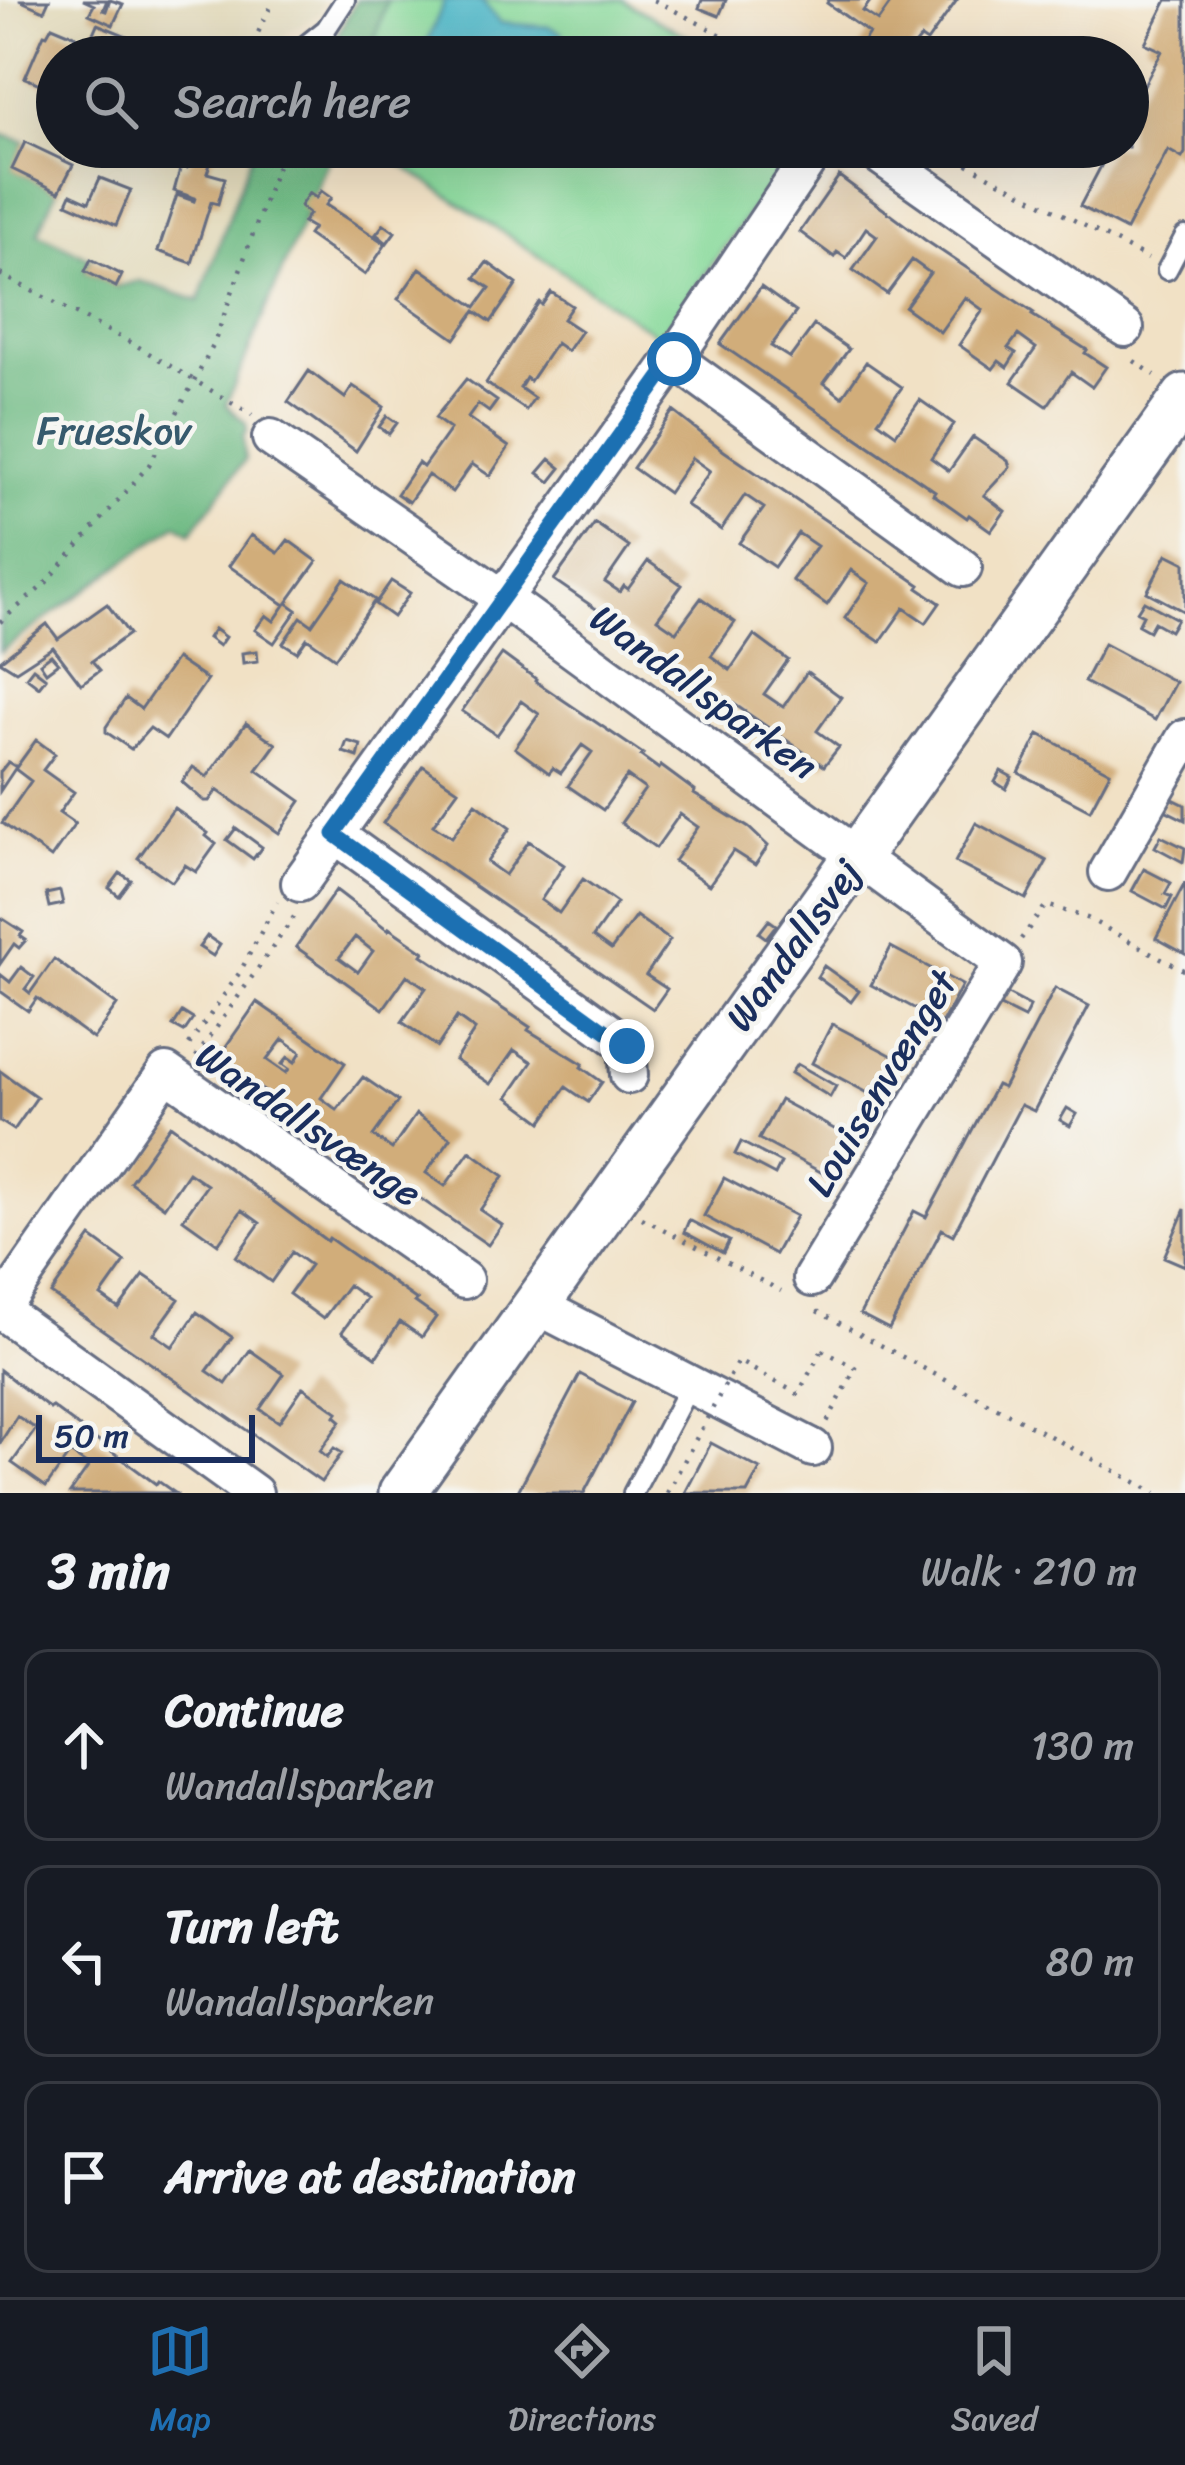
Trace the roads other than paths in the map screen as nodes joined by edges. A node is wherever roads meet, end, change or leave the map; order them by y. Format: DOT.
graph roads {
  1 [pos="345,0"];
  2 [pos="317,36"];
  3 [pos="804,168"];
  4 [pos="898,168"];
  5 [pos="1185,236"];
  6 [pos="1168,270"];
  7 [pos="1125,328"];
  8 [pos="674,359"];
  9 [pos="1185,397"];
  10 [pos="263,428"];
  11 [pos="963,568"];
  12 [pos="501,597"];
  13 [pos="1185,738"];
  14 [pos="334,834"];
  15 [pos="858,855"];
  16 [pos="1108,872"];
  17 [pos="304,890"];
  18 [pos="629,1075"];
  19 [pos="464,1280"];
  20 [pos="800,1291"];
  21 [pos="536,1305"];
  22 [pos="0,1310"];
  23 [pos="690,1385"];
  24 [pos="813,1448"];
  25 [pos="254,1493"];
  26 [pos="402,1493"];
  27 [pos="633,1493"];
  1 -- 2 [label="lane"];
  3 -- 8 [label="street"];
  4 -- 7 [label="street"];
  5 -- 6 [label="lane"];
  8 -- 11 [label="street"];
  8 -- 12 [label="street"];
  9 -- 15 [label="street, Wandallsvej"];
  10 -- 12 [label="street, Wandallsparken"];
  12 -- 14 [label="street"];
  12 -- 15 [label="street, Wandallsparken"];
  13 -- 16 [label="street"];
  14 -- 17 [label="street"];
  14 -- 18 [label="street"];
  15 -- 20 [label="street, Louisenvænget"];
  15 -- 21 [label="street, Wandallsvej"];
  19 -- 22 [label="street, Wandallsvænge"];
  21 -- 23 [label="street"];
  21 -- 26 [label="street, Wandallsvej"];
  22 -- 25 [label="street, Wandallsvænge"];
  23 -- 24 [label="street"];
  23 -- 27 [label="lane"];
}
